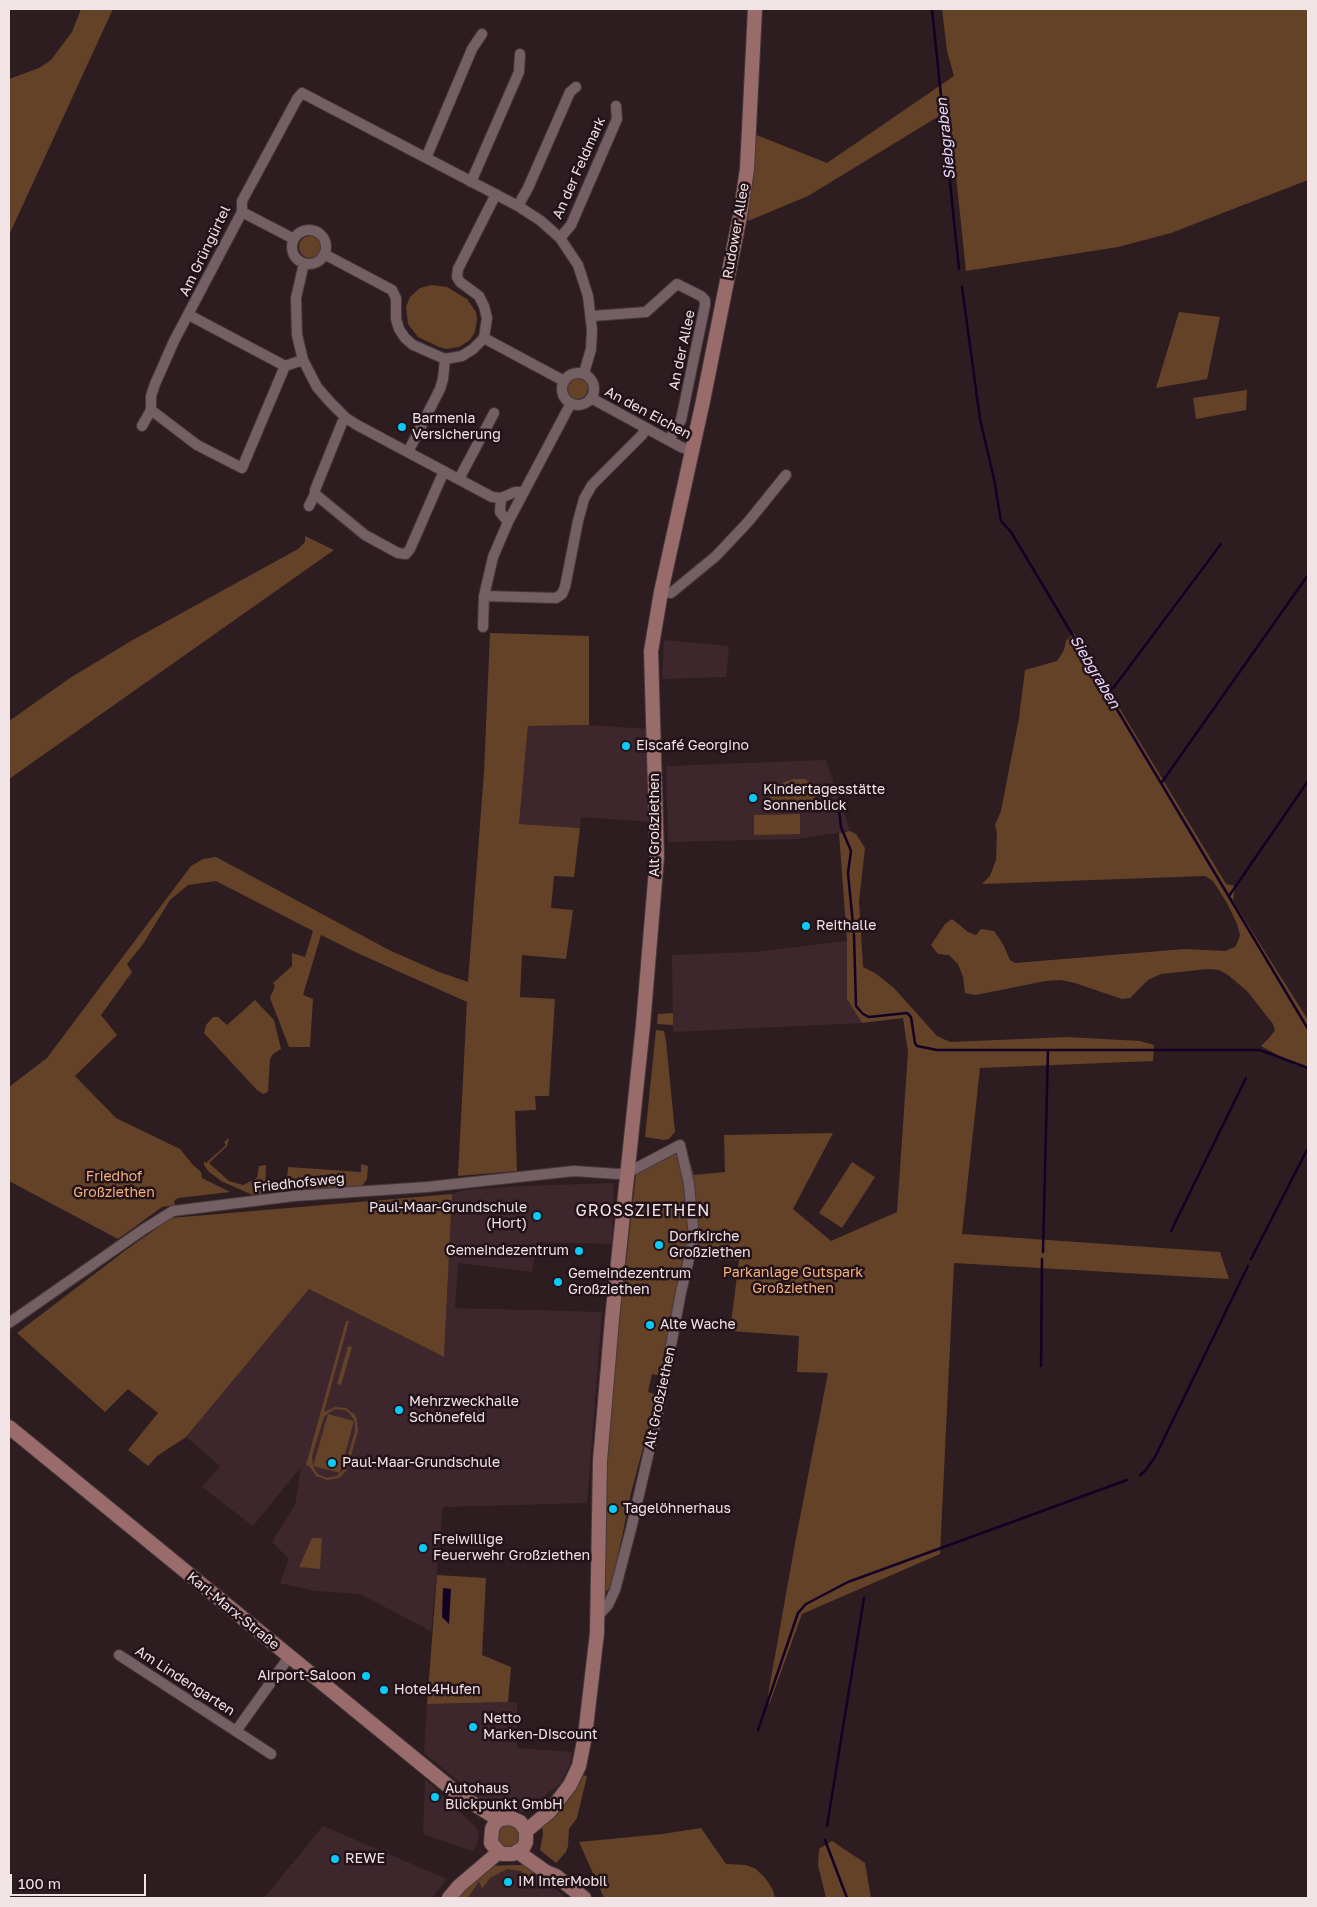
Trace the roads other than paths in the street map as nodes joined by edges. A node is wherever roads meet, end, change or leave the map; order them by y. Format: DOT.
graph roads {
  1 [pos="755,9"];
  2 [pos="482,34"];
  3 [pos="520,54"];
  4 [pos="576,87"];
  5 [pos="302,93"];
  6 [pos="616,106"];
  7 [pos="426,158"];
  8 [pos="471,182"];
  9 [pos="496,194"];
  10 [pos="518,206"];
  11 [pos="242,212"];
  12 [pos="560,238"];
  13 [pos="294,239"];
  14 [pos="324,254"];
  15 [pos="304,263"];
  16 [pos="189,315"];
  17 [pos="592,316"];
  18 [pos="484,338"];
  19 [pos="445,359"];
  20 [pos="304,360"];
  21 [pos="285,366"];
  22 [pos="584,373"];
  23 [pos="564,381"];
  24 [pos="591,398"];
  25 [pos="571,403"];
  26 [pos="151,410"];
  27 [pos="494,413"];
  28 [pos="346,418"];
  29 [pos="142,426"];
  30 [pos="646,428"];
  31 [pos="669,440"];
  32 [pos="692,451"];
  33 [pos="408,452"];
  34 [pos="444,471"];
  35 [pos="786,475"];
  36 [pos="460,479"];
  37 [pos="523,492"];
  38 [pos="315,494"];
  39 [pos="500,498"];
  40 [pos="309,506"];
  41 [pos="508,522"];
  42 [pos="661,592"];
  43 [pos="484,596"];
  44 [pos="482,627"];
  45 [pos="627,1173"];
  46 [pos="9,1323"];
  47 [pos="9,1427"];
  48 [pos="598,1616"];
  49 [pos="119,1655"];
  50 [pos="289,1656"];
  51 [pos="236,1731"];
  52 [pos="271,1754"];
  53 [pos="496,1836"];
  54 [pos="522,1837"];
  55 [pos="449,1898"];
  56 [pos="584,1898"];
  1 -- 32 [label="street, Rudower Allee"];
  2 -- 7 [label="street"];
  3 -- 8 [label="street"];
  4 -- 10 [label="street"];
  5 -- 7 [label="street, An der Feldmark"];
  5 -- 11 [label="street, Am Grüngürtel"];
  6 -- 12 [label="street, An der Feldmark"];
  7 -- 8 [label="street, An der Feldmark"];
  8 -- 9 [label="street, An der Feldmark"];
  9 -- 10 [label="street, An der Feldmark"];
  9 -- 18 [label="street"];
  10 -- 12 [label="street, An der Feldmark"];
  11 -- 13 [label="street"];
  11 -- 16 [label="street, Am Grüngürtel"];
  12 -- 17 [label="street, An der Feldmark"];
  13 -- 14 [label="street"];
  13 -- 15 [label="street"];
  14 -- 15 [label="street"];
  14 -- 19 [label="street"];
  15 -- 20 [label="street"];
  16 -- 21 [label="street"];
  16 -- 26 [label="street, Am Grüngürtel"];
  17 -- 22 [label="street, An der Feldmark"];
  17 -- 31 [label="street, An der Allee"];
  18 -- 19 [label="street"];
  18 -- 23 [label="street"];
  19 -- 33 [label="street"];
  20 -- 21 [label="street"];
  20 -- 28 [label="street"];
  21 -- 26 [label="street"];
  22 -- 23 [label="street"];
  22 -- 24 [label="street, An den Eichen"];
  23 -- 25 [label="street"];
  24 -- 25 [label="street, An den Eichen"];
  24 -- 30 [label="street, An den Eichen"];
  25 -- 37 [label="street"];
  26 -- 29 [label="street, Am Grüngürtel"];
  27 -- 36 [label="street"];
  28 -- 33 [label="street"];
  28 -- 38 [label="street"];
  30 -- 31 [label="street, An den Eichen"];
  30 -- 43 [label="street"];
  31 -- 32 [label="street, An den Eichen"];
  32 -- 42 [label="street, Alt Großziethen"];
  33 -- 34 [label="street"];
  34 -- 36 [label="street"];
  34 -- 38 [label="street"];
  35 -- 42 [label="street"];
  36 -- 39 [label="street"];
  37 -- 39 [label="street"];
  37 -- 41 [label="street"];
  38 -- 40 [label="street"];
  39 -- 41 [label="street"];
  41 -- 43 [label="street"];
  42 -- 45 [label="street, Alt Großziethen"];
  43 -- 44 [label="street"];
  45 -- 46 [label="street, Friedhofsweg"];
  45 -- 48 [label="street, Alt Großziethen"];
  45 -- 48 [label="street, Alt Großziethen"];
  47 -- 50 [label="street, Karl-Marx-Straße"];
  48 -- 54 [label="street, Alt Großziethen"];
  49 -- 51 [label="street, Am Lindengarten"];
  50 -- 51 [label="street, Am Lindengarten"];
  50 -- 53 [label="street, Karl-Marx-Straße"];
  51 -- 52 [label="street, Am Lindengarten"];
  53 -- 54 [label="street"];
  53 -- 54 [label="street"];
  53 -- 55 [label="street"];
  54 -- 56 [label="street"];
}
